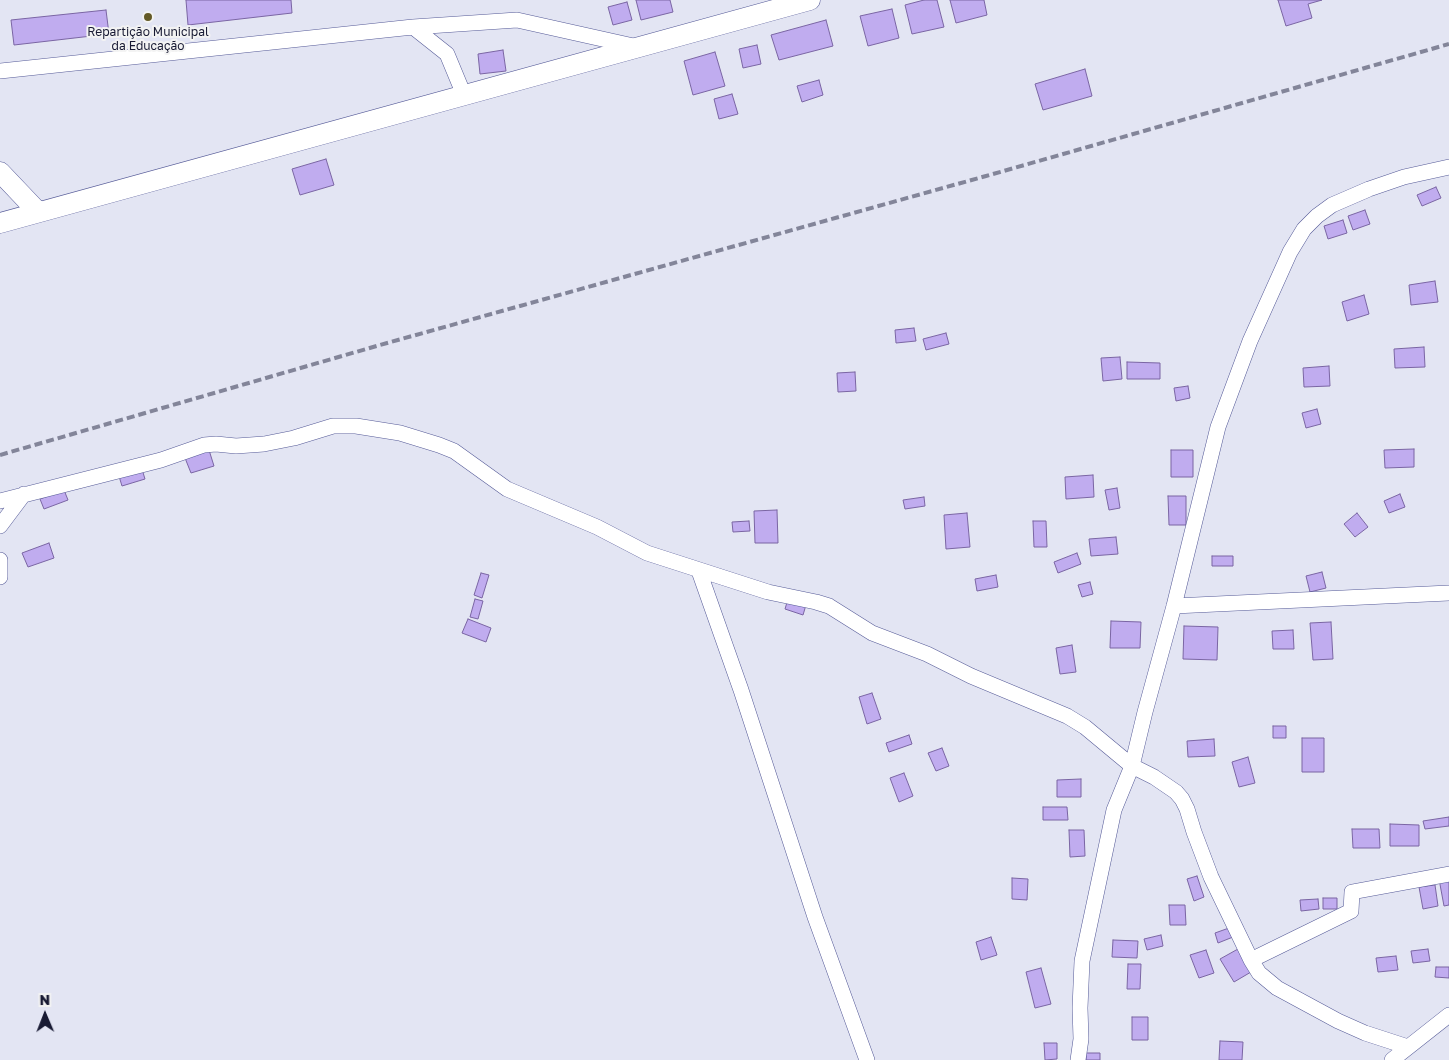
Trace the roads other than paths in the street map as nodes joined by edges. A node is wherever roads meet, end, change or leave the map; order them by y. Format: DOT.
graph roads {
  1 [pos="810,0"];
  2 [pos="413,27"];
  3 [pos="639,47"];
  4 [pos="0,71"];
  5 [pos="464,95"];
  6 [pos="1449,167"];
  7 [pos="0,172"];
  8 [pos="38,212"];
  9 [pos="0,223"];
  10 [pos="24,494"];
  11 [pos="0,501"];
  12 [pos="0,526"];
  13 [pos="0,560"];
  14 [pos="700,571"];
  15 [pos="0,577"];
  16 [pos="1449,593"];
  17 [pos="1174,606"];
  18 [pos="1132,766"];
  19 [pos="1449,874"];
  20 [pos="1250,960"];
  21 [pos="1449,1015"];
  22 [pos="1408,1047"];
  23 [pos="867,1060"];
  24 [pos="1078,1060"];
  25 [pos="1392,1060"];
  1 -- 3 [label="street"];
  2 -- 3 [label="street"];
  2 -- 4 [label="street"];
  2 -- 5 [label="street"];
  3 -- 5 [label="street"];
  5 -- 8 [label="street"];
  6 -- 17 [label="street"];
  7 -- 8 [label="street"];
  8 -- 9 [label="street"];
  10 -- 11 [label="street"];
  10 -- 12 [label="street"];
  10 -- 14 [label="street"];
  13 -- 15 [label="street"];
  14 -- 18 [label="street"];
  14 -- 23 [label="street"];
  16 -- 17 [label="street"];
  17 -- 18 [label="street"];
  18 -- 20 [label="street"];
  18 -- 24 [label="street"];
  19 -- 20 [label="street"];
  20 -- 22 [label="street"];
  21 -- 22 [label="street"];
  22 -- 25 [label="street"];
}
